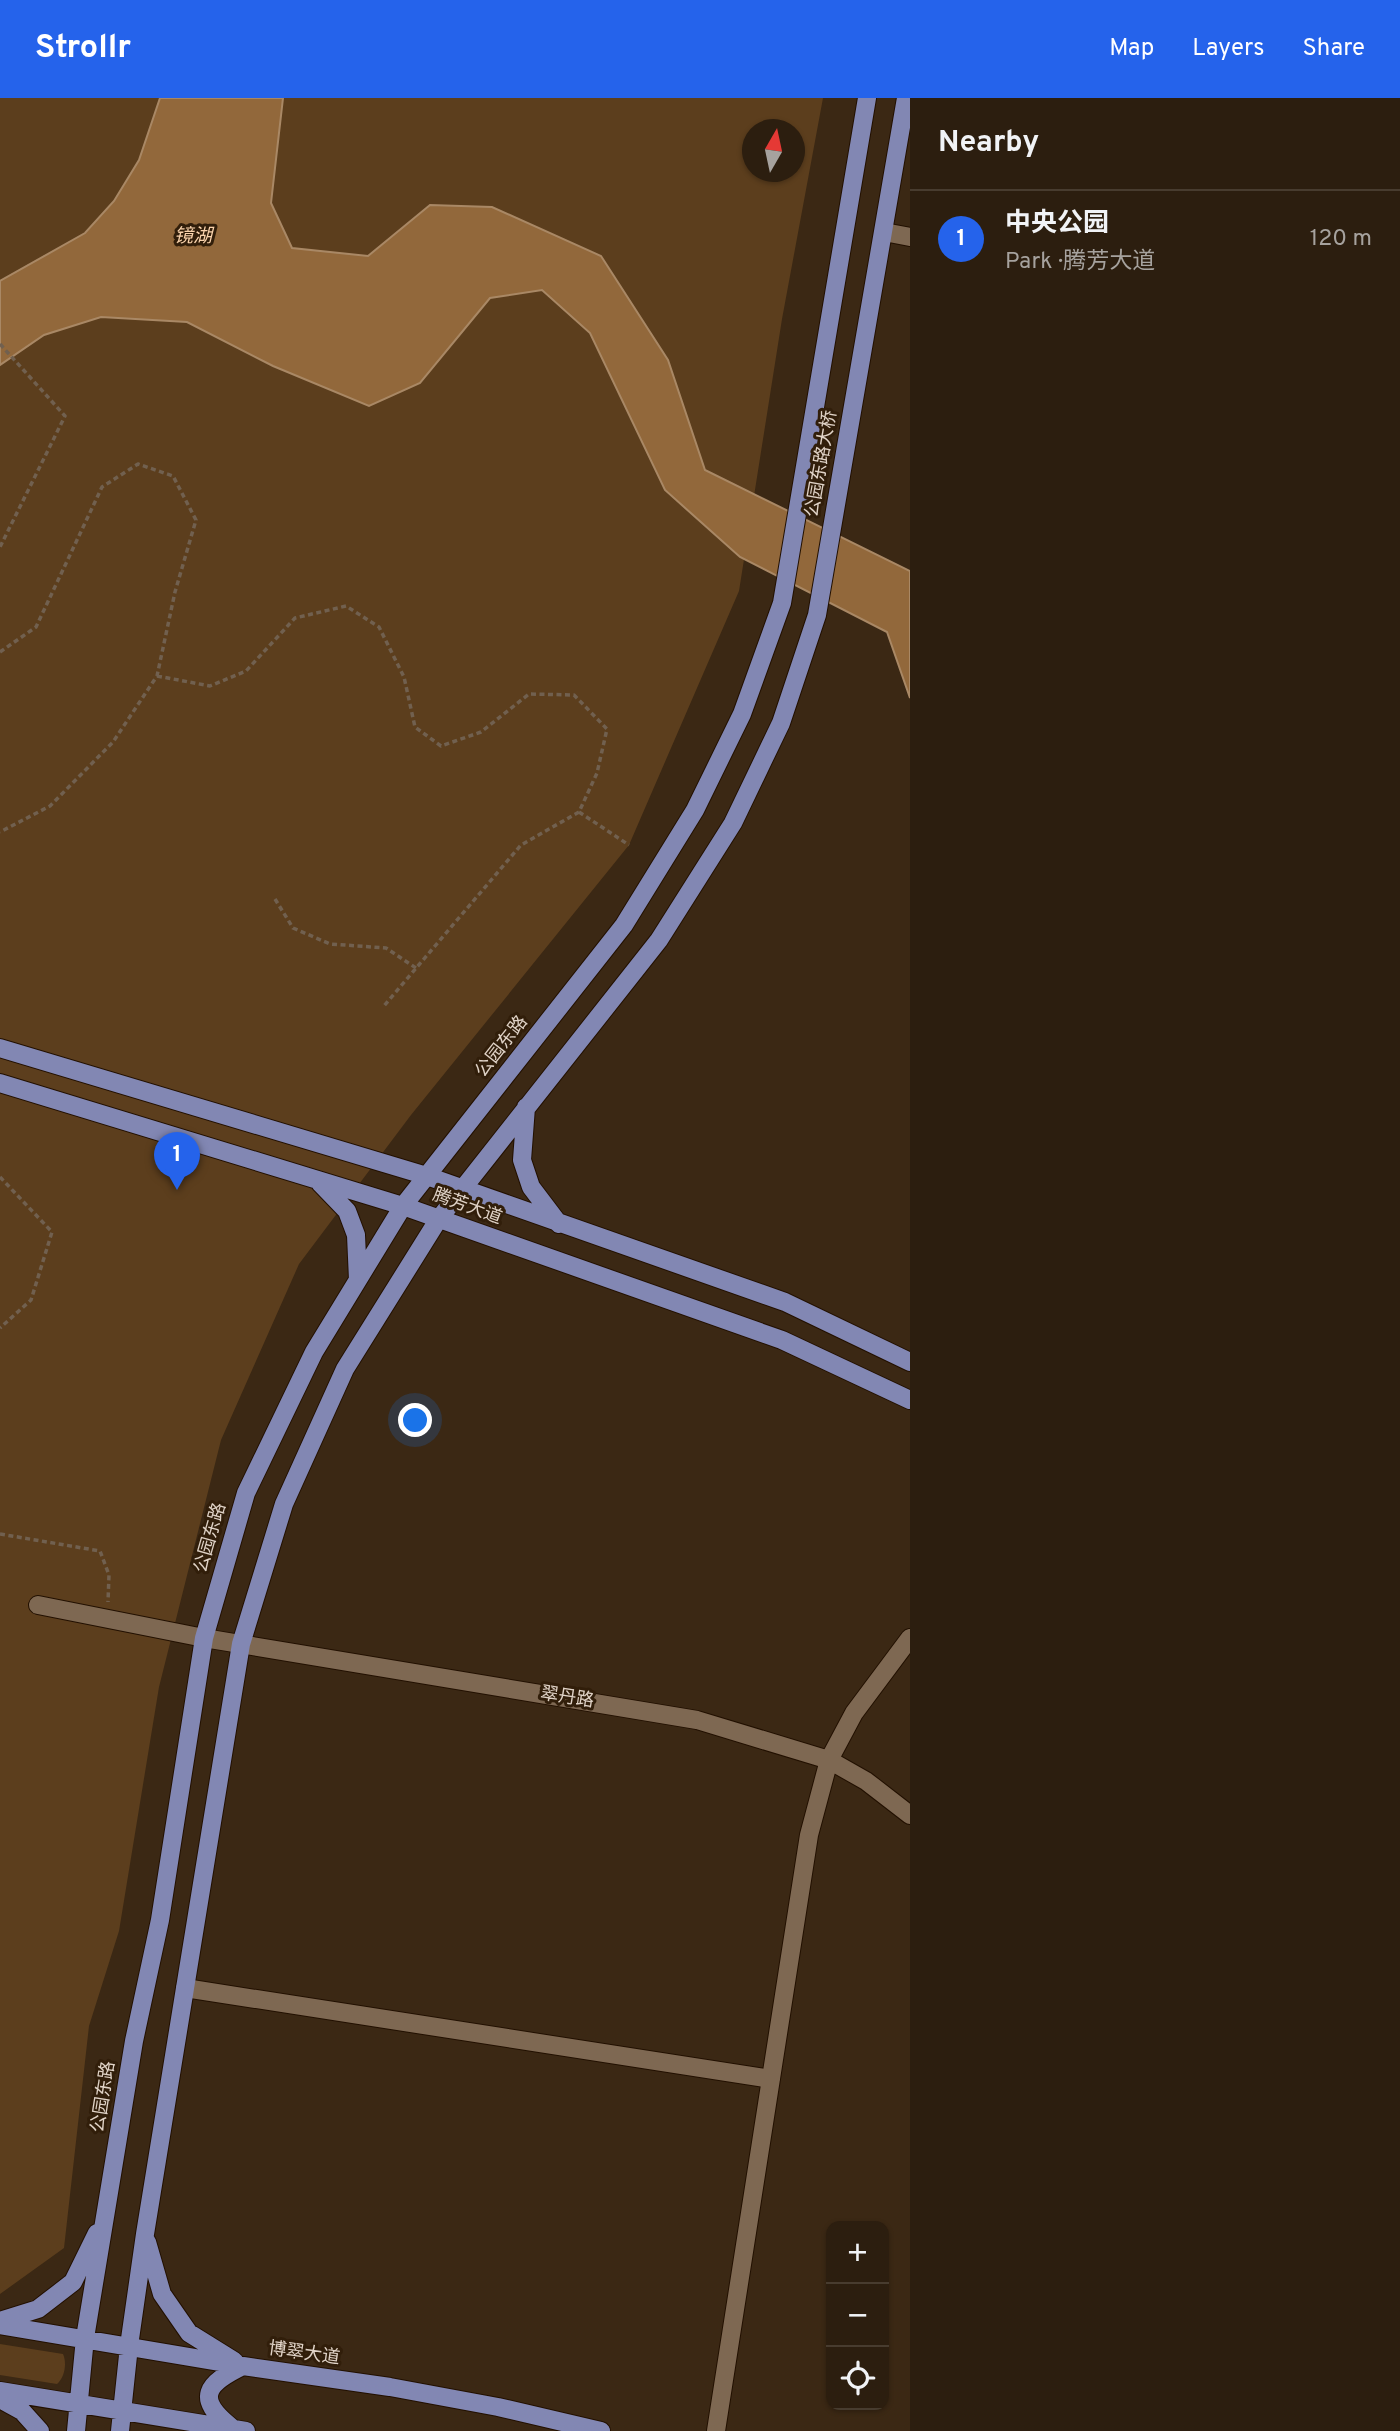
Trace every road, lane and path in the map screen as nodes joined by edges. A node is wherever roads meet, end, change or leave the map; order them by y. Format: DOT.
graph roads {
  1 [pos="866,98"];
  2 [pos="906,98"];
  3 [pos="884,232"];
  4 [pos="910,237"];
  5 [pos="0,344"];
  6 [pos="0,547"];
  7 [pos="0,652"];
  8 [pos="157,676"];
  9 [pos="695,810"];
  10 [pos="579,813"];
  11 [pos="0,832"];
  12 [pos="629,845"];
  13 [pos="275,899"];
  14 [pos="416,968"];
  15 [pos="383,1007"];
  16 [pos="0,1048"];
  17 [pos="0,1083"];
  18 [pos="526,1107"];
  19 [pos="427,1176"];
  20 [pos="0,1177"];
  21 [pos="317,1180"];
  22 [pos="460,1189"];
  23 [pos="403,1206"];
  24 [pos="438,1220"];
  25 [pos="559,1224"];
  26 [pos="358,1280"];
  27 [pos="0,1328"];
  28 [pos="910,1362"];
  29 [pos="910,1400"];
  30 [pos="0,1534"];
  31 [pos="108,1602"];
  32 [pos="38,1605"];
  33 [pos="204,1638"];
  34 [pos="910,1638"];
  35 [pos="241,1644"];
  36 [pos="829,1760"];
  37 [pos="910,1815"];
  38 [pos="185,1987"];
  39 [pos="771,2079"];
  40 [pos="105,2218"];
  41 [pos="145,2234"];
  42 [pos="0,2323"];
  43 [pos="85,2338"];
  44 [pos="129,2346"];
  45 [pos="243,2366"];
  46 [pos="0,2391"];
  47 [pos="0,2399"];
  48 [pos="79,2402"];
  49 [pos="123,2410"];
  50 [pos="236,2430"];
  51 [pos="40,2431"];
  52 [pos="76,2431"];
  53 [pos="120,2431"];
  54 [pos="601,2431"];
  55 [pos="716,2431"];
  1 -- 9 [label="main road, 公园东路大桥"];
  2 -- 3 [label="main road, 公园东路大桥"];
  3 -- 4 [label="street"];
  3 -- 18 [label="main road, 公园东路大桥"];
  5 -- 6 [label="path"];
  7 -- 8 [label="path"];
  8 -- 10 [label="path"];
  8 -- 11 [label="path"];
  9 -- 19 [label="main road, 公园东路"];
  10 -- 12 [label="path"];
  10 -- 14 [label="path"];
  13 -- 14 [label="path"];
  14 -- 15 [label="path"];
  16 -- 19 [label="main road, 腾芳大道"];
  17 -- 21 [label="main road, 腾芳大道"];
  18 -- 22 [label="main road"];
  18 -- 25 [label="main road"];
  19 -- 22 [label="main road, 腾芳大道"];
  19 -- 23 [label="main road, 公园东路"];
  20 -- 27 [label="path"];
  21 -- 23 [label="main road, 腾芳大道"];
  21 -- 26 [label="main road"];
  22 -- 24 [label="main road"];
  22 -- 25 [label="main road, 腾芳大道"];
  23 -- 24 [label="main road, 腾芳大道"];
  23 -- 26 [label="main road, 公园东路"];
  24 -- 29 [label="main road, 腾芳大道"];
  24 -- 35 [label="main road"];
  25 -- 28 [label="main road, 腾芳大道"];
  26 -- 33 [label="main road, 公园东路"];
  30 -- 31 [label="path"];
  32 -- 33 [label="street, 翠丹路"];
  33 -- 35 [label="street, 翠丹路"];
  33 -- 40 [label="main road, 公园东路"];
  34 -- 36 [label="street"];
  35 -- 36 [label="street, 翠丹路"];
  35 -- 38 [label="main road"];
  36 -- 37 [label="street, 翠丹路"];
  36 -- 39 [label="street"];
  38 -- 39 [label="street"];
  38 -- 41 [label="main road"];
  39 -- 55 [label="street"];
  40 -- 42 [label="main road"];
  40 -- 43 [label="main road, 公园东路"];
  41 -- 44 [label="main road"];
  41 -- 45 [label="main road"];
  42 -- 43 [label="main road, 博翠大道"];
  43 -- 44 [label="main road, 博翠大道"];
  43 -- 48 [label="main road, 公园东路"];
  44 -- 45 [label="main road, 博翠大道"];
  44 -- 49 [label="main road"];
  45 -- 50 [label="main road"];
  45 -- 54 [label="main road, 博翠大道"];
  46 -- 48 [label="main road"];
  47 -- 51 [label="main road"];
  48 -- 49 [label="main road"];
  48 -- 52 [label="main road, 公园东路"];
  49 -- 50 [label="main road"];
  49 -- 53 [label="main road"];
}
